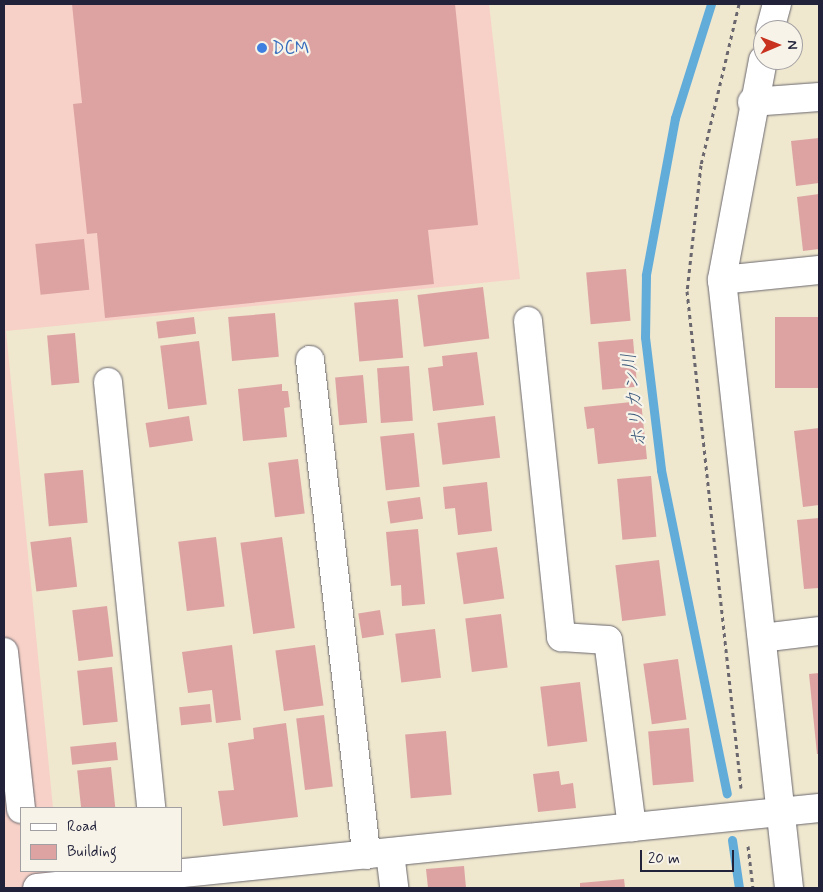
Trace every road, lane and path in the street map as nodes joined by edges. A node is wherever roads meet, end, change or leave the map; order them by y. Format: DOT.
graph roads {
  1 [pos="777,4"];
  2 [pos="773,20"];
  3 [pos="760,70"];
  4 [pos="819,97"];
  5 [pos="752,102"];
  6 [pos="819,270"];
  7 [pos="722,280"];
  8 [pos="528,321"];
  9 [pos="310,360"];
  10 [pos="108,382"];
  11 [pos="819,631"];
  12 [pos="762,638"];
  13 [pos="4,652"];
  14 [pos="21,807"];
  15 [pos="151,807"];
  16 [pos="819,808"];
  17 [pos="778,812"];
  18 [pos="632,827"];
  19 [pos="378,854"];
  20 [pos="182,871"];
  21 [pos="28,872"];
  22 [pos="158,873"];
  23 [pos="30,888"];
  24 [pos="37,888"];
  25 [pos="394,888"];
  26 [pos="789,888"];
  1 -- 2 [label="street"];
  3 -- 5 [label="street"];
  4 -- 5 [label="street"];
  5 -- 7 [label="street"];
  6 -- 7 [label="street"];
  7 -- 12 [label="street"];
  8 -- 18 [label="street"];
  9 -- 19 [label="street"];
  10 -- 15 [label="street"];
  11 -- 12 [label="street"];
  12 -- 17 [label="street"];
  13 -- 14 [label="street"];
  16 -- 17 [label="street"];
  17 -- 18 [label="street"];
  17 -- 26 [label="street"];
  18 -- 19 [label="street"];
  19 -- 20 [label="street"];
  19 -- 25 [label="street"];
  21 -- 23 [label="street"];
  22 -- 24 [label="street"];
}
